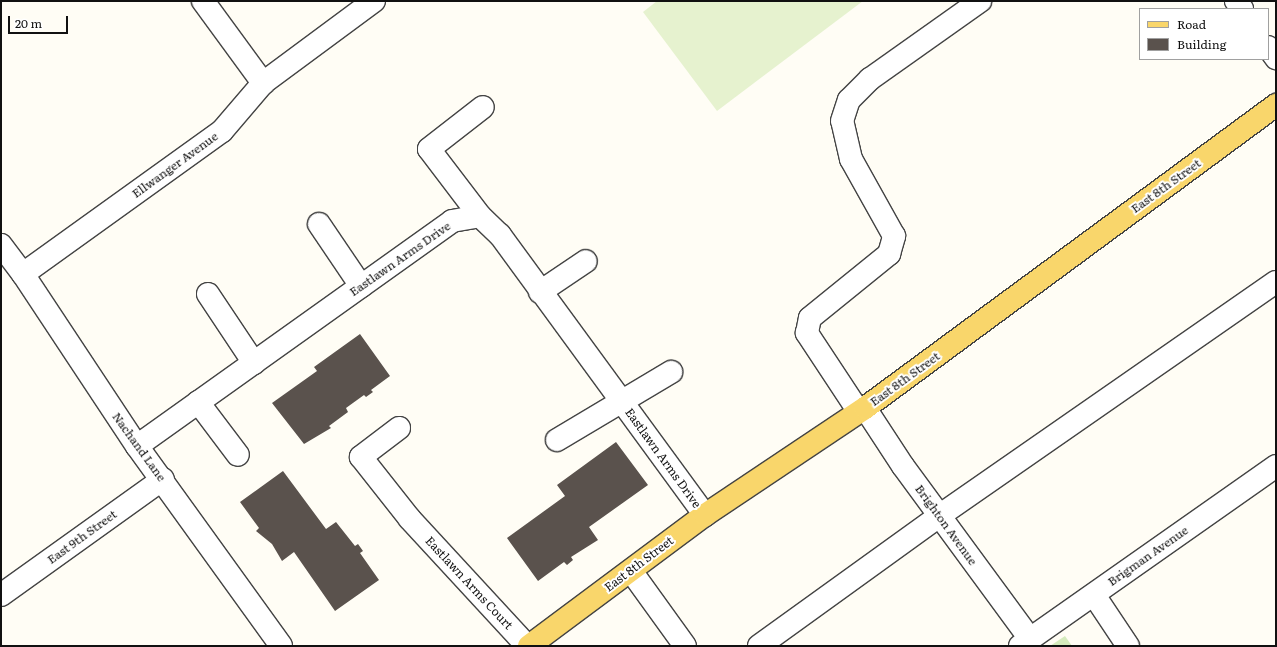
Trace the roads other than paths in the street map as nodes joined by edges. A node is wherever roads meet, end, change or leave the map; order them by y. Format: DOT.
graph roads {
  1 [pos="203,1"];
  2 [pos="374,1"];
  3 [pos="980,1"];
  4 [pos="1269,48"];
  5 [pos="1276,58"];
  6 [pos="263,83"];
  7 [pos="1276,105"];
  8 [pos="483,107"];
  9 [pos="480,216"];
  10 [pos="319,224"];
  11 [pos="1,245"];
  12 [pos="586,261"];
  13 [pos="23,274"];
  14 [pos="1276,282"];
  15 [pos="361,286"];
  16 [pos="540,292"];
  17 [pos="208,294"];
  18 [pos="254,363"];
  19 [pos="671,372"];
  20 [pos="621,400"];
  21 [pos="198,402"];
  22 [pos="862,410"];
  23 [pos="399,428"];
  24 [pos="557,440"];
  25 [pos="136,446"];
  26 [pos="238,455"];
  27 [pos="1276,466"];
  28 [pos="163,479"];
  29 [pos="706,515"];
  30 [pos="939,516"];
  31 [pos="631,571"];
  32 [pos="1,595"];
  33 [pos="1094,595"];
  34 [pos="1025,643"];
  35 [pos="281,646"];
  36 [pos="528,646"];
  37 [pos="685,646"];
  38 [pos="759,646"];
  39 [pos="1128,646"];
  1 -- 6 [label="street"];
  2 -- 6 [label="street, Ellwanger Avenue"];
  3 -- 22 [label="street, Brighton Avenue"];
  4 -- 5 [label="street"];
  6 -- 13 [label="street, Ellwanger Avenue"];
  7 -- 22 [label="main road, East 8th Street"];
  8 -- 9 [label="street"];
  9 -- 15 [label="street, Eastlawn Arms Drive"];
  9 -- 16 [label="street, Eastlawn Arms Drive"];
  10 -- 15 [label="street"];
  11 -- 13 [label="street, Nachand Lane"];
  12 -- 16 [label="street"];
  13 -- 25 [label="street, Nachand Lane"];
  14 -- 30 [label="street"];
  15 -- 18 [label="street, Eastlawn Arms Drive"];
  16 -- 20 [label="street, Eastlawn Arms Drive"];
  17 -- 18 [label="street"];
  18 -- 21 [label="street, Eastlawn Arms Drive"];
  19 -- 20 [label="street"];
  20 -- 24 [label="street"];
  20 -- 29 [label="street, Eastlawn Arms Drive"];
  21 -- 25 [label="street, Eastlawn Arms Drive"];
  21 -- 26 [label="street"];
  22 -- 29 [label="main road, East 8th Street"];
  22 -- 30 [label="street, Brighton Avenue"];
  23 -- 36 [label="street, Eastlawn Arms Court"];
  25 -- 28 [label="street, Nachand Lane"];
  27 -- 33 [label="street, Brigman Avenue"];
  28 -- 32 [label="street, East 9th Street"];
  28 -- 35 [label="street, Nachand Lane"];
  29 -- 31 [label="main road, East 8th Street"];
  30 -- 34 [label="street, Brighton Avenue"];
  30 -- 38 [label="street"];
  31 -- 36 [label="main road, East 8th Street"];
  31 -- 37 [label="street"];
  33 -- 34 [label="street, Brigman Avenue"];
  33 -- 39 [label="street"];
}
